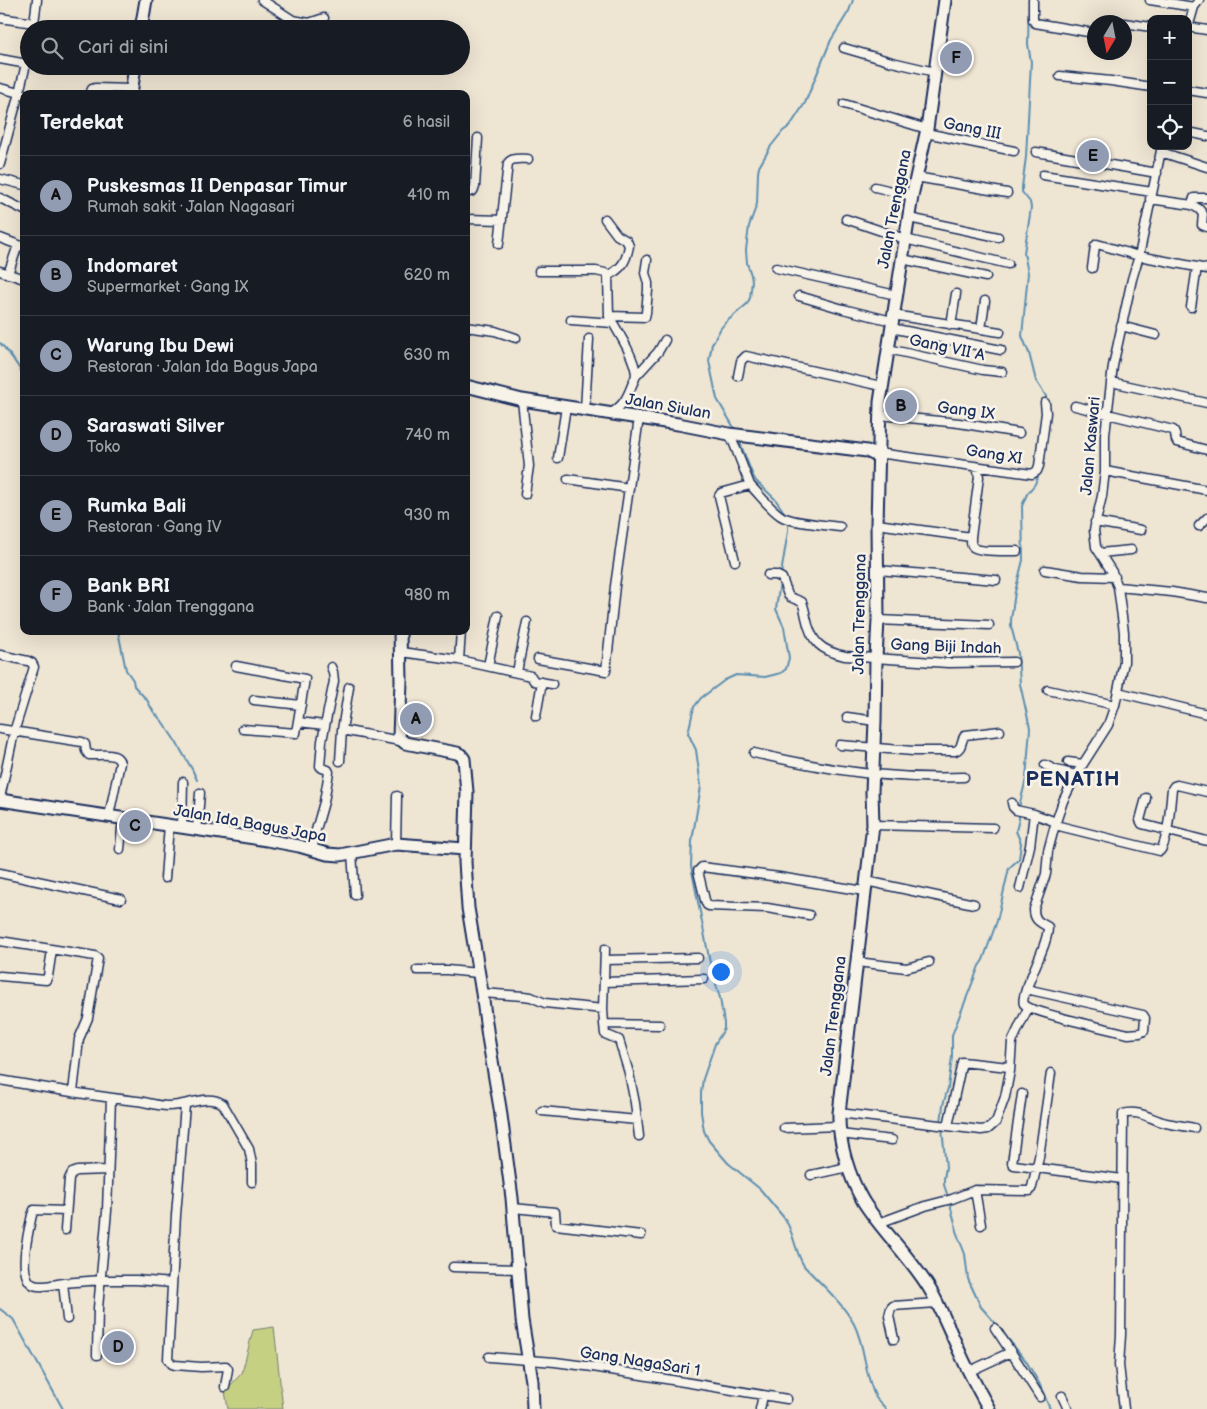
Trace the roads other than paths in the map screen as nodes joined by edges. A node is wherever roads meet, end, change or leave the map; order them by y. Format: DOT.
graph roads {
  1 [pos="37,0"];
  2 [pos="146,0"];
  3 [pos="262,0"];
  4 [pos="945,0"];
  5 [pos="1033,0"];
  6 [pos="1150,0"];
  7 [pos="1196,3"];
  8 [pos="1192,15"];
  9 [pos="0,18"];
  10 [pos="324,18"];
  11 [pos="35,20"];
  12 [pos="143,20"];
  13 [pos="293,20"];
  14 [pos="316,20"];
  15 [pos="20,23"];
  16 [pos="1132,24"];
  17 [pos="1147,26"];
  18 [pos="1192,28"];
  19 [pos="1207,30"];
  20 [pos="1087,32"];
  21 [pos="844,48"];
  22 [pos="0,59"];
  23 [pos="20,63"];
  24 [pos="935,72"];
  25 [pos="25,75"];
  26 [pos="133,75"];
  27 [pos="1060,76"];
  28 [pos="1147,87"];
  29 [pos="0,88"];
  30 [pos="23,90"];
  31 [pos="92,90"];
  32 [pos="119,90"];
  33 [pos="131,90"];
  34 [pos="1192,91"];
  35 [pos="20,93"];
  36 [pos="1207,94"];
  37 [pos="20,99"];
  38 [pos="844,104"];
  39 [pos="926,131"];
  40 [pos="1192,133"];
  41 [pos="1207,136"];
  42 [pos="478,138"];
  43 [pos="1162,150"];
  44 [pos="1164,150"];
  45 [pos="1014,151"];
  46 [pos="1036,152"];
  47 [pos="528,159"];
  48 [pos="0,164"];
  49 [pos="1207,167"];
  50 [pos="1157,173"];
  51 [pos="1043,175"];
  52 [pos="916,177"];
  53 [pos="0,178"];
  54 [pos="20,184"];
  55 [pos="875,187"];
  56 [pos="470,192"];
  57 [pos="1007,193"];
  58 [pos="912,196"];
  59 [pos="1151,196"];
  60 [pos="0,198"];
  61 [pos="1207,198"];
  62 [pos="1192,205"];
  63 [pos="20,208"];
  64 [pos="909,218"];
  65 [pos="470,219"];
  66 [pos="605,219"];
  67 [pos="846,219"];
  68 [pos="502,220"];
  69 [pos="1207,227"];
  70 [pos="998,237"];
  71 [pos="0,238"];
  72 [pos="905,239"];
  73 [pos="499,244"];
  74 [pos="20,246"];
  75 [pos="20,248"];
  76 [pos="1139,256"];
  77 [pos="902,259"];
  78 [pos="646,260"];
  79 [pos="1008,264"];
  80 [pos="1197,267"];
  81 [pos="776,268"];
  82 [pos="1092,268"];
  83 [pos="1207,269"];
  84 [pos="0,271"];
  85 [pos="539,272"];
  86 [pos="8,274"];
  87 [pos="608,276"];
  88 [pos="986,277"];
  89 [pos="20,278"];
  90 [pos="956,294"];
  91 [pos="896,295"];
  92 [pos="799,296"];
  93 [pos="985,301"];
  94 [pos="1191,307"];
  95 [pos="611,319"];
  96 [pos="570,320"];
  97 [pos="892,321"];
  98 [pos="951,325"];
  99 [pos="1121,326"];
  100 [pos="470,328"];
  101 [pos="981,330"];
  102 [pos="1000,332"];
  103 [pos="1156,335"];
  104 [pos="516,338"];
  105 [pos="589,339"];
  106 [pos="666,340"];
  107 [pos="888,349"];
  108 [pos="1001,350"];
  109 [pos="1002,372"];
  110 [pos="636,376"];
  111 [pos="738,376"];
  112 [pos="1111,382"];
  113 [pos="881,386"];
  114 [pos="470,387"];
  115 [pos="522,400"];
  116 [pos="1045,403"];
  117 [pos="1207,403"];
  118 [pos="1075,406"];
  119 [pos="566,407"];
  120 [pos="584,410"];
  121 [pos="615,414"];
  122 [pos="1107,414"];
  123 [pos="879,416"];
  124 [pos="636,418"];
  125 [pos="1019,433"];
  126 [pos="738,435"];
  127 [pos="1207,450"];
  128 [pos="879,453"];
  129 [pos="558,458"];
  130 [pos="978,467"];
  131 [pos="1105,471"];
  132 [pos="568,479"];
  133 [pos="750,485"];
  134 [pos="629,488"];
  135 [pos="1207,490"];
  136 [pos="525,494"];
  137 [pos="1207,518"];
  138 [pos="1095,522"];
  139 [pos="877,524"];
  140 [pos="1199,526"];
  141 [pos="840,527"];
  142 [pos="1141,530"];
  143 [pos="971,537"];
  144 [pos="1130,550"];
  145 [pos="1017,551"];
  146 [pos="1100,553"];
  147 [pos="735,561"];
  148 [pos="878,570"];
  149 [pos="1045,570"];
  150 [pos="768,575"];
  151 [pos="1115,577"];
  152 [pos="996,580"];
  153 [pos="1118,587"];
  154 [pos="1207,598"];
  155 [pos="498,616"];
  156 [pos="878,620"];
  157 [pos="527,622"];
  158 [pos="989,625"];
  159 [pos="400,635"];
  160 [pos="461,635"];
  161 [pos="401,652"];
  162 [pos="0,655"];
  163 [pos="876,658"];
  164 [pos="538,659"];
  165 [pos="459,660"];
  166 [pos="1014,662"];
  167 [pos="236,666"];
  168 [pos="488,666"];
  169 [pos="332,668"];
  170 [pos="517,672"];
  171 [pos="542,682"];
  172 [pos="552,684"];
  173 [pos="349,687"];
  174 [pos="1048,690"];
  175 [pos="1118,692"];
  176 [pos="254,700"];
  177 [pos="301,705"];
  178 [pos="1115,705"];
  179 [pos="1207,714"];
  180 [pos="536,716"];
  181 [pos="847,718"];
  182 [pos="875,721"];
  183 [pos="298,722"];
  184 [pos="324,725"];
  185 [pos="0,729"];
  186 [pos="244,729"];
  187 [pos="342,730"];
  188 [pos="1000,731"];
  189 [pos="14,732"];
  190 [pos="400,741"];
  191 [pos="840,745"];
  192 [pos="874,747"];
  193 [pos="754,753"];
  194 [pos="340,761"];
  195 [pos="1068,762"];
  196 [pos="1083,764"];
  197 [pos="1045,765"];
  198 [pos="872,774"];
  199 [pos="1076,775"];
  200 [pos="964,777"];
  201 [pos="183,782"];
  202 [pos="1207,792"];
  203 [pos="200,793"];
  204 [pos="397,796"];
  205 [pos="1146,798"];
  206 [pos="0,799"];
  207 [pos="1017,808"];
  208 [pos="1034,814"];
  209 [pos="109,816"];
  210 [pos="124,818"];
  211 [pos="1055,823"];
  212 [pos="169,825"];
  213 [pos="873,825"];
  214 [pos="182,828"];
  215 [pos="993,828"];
  216 [pos="197,830"];
  217 [pos="1167,831"];
  218 [pos="1207,841"];
  219 [pos="396,844"];
  220 [pos="120,849"];
  221 [pos="313,849"];
  222 [pos="465,849"];
  223 [pos="352,853"];
  224 [pos="0,873"];
  225 [pos="165,878"];
  226 [pos="865,886"];
  227 [pos="1020,888"];
  228 [pos="355,895"];
  229 [pos="121,899"];
  230 [pos="974,904"];
  231 [pos="809,915"];
  232 [pos="0,941"];
  233 [pos="605,949"];
  234 [pos="52,950"];
  235 [pos="698,958"];
  236 [pos="605,960"];
  237 [pos="857,962"];
  238 [pos="928,962"];
  239 [pos="417,970"];
  240 [pos="478,974"];
  241 [pos="0,976"];
  242 [pos="704,979"];
  243 [pos="604,982"];
  244 [pos="1026,989"];
  245 [pos="482,993"];
  246 [pos="1028,1008"];
  247 [pos="603,1009"];
  248 [pos="604,1024"];
  249 [pos="660,1025"];
  250 [pos="1009,1067"];
  251 [pos="1051,1073"];
  252 [pos="0,1080"];
  253 [pos="73,1092"];
  254 [pos="1022,1094"];
  255 [pos="111,1099"];
  256 [pos="185,1105"];
  257 [pos="542,1111"];
  258 [pos="839,1113"];
  259 [pos="637,1120"];
  260 [pos="948,1126"];
  261 [pos="784,1128"];
  262 [pos="1194,1128"];
  263 [pos="839,1130"];
  264 [pos="639,1136"];
  265 [pos="892,1140"];
  266 [pos="848,1167"];
  267 [pos="1036,1168"];
  268 [pos="108,1170"];
  269 [pos="811,1175"];
  270 [pos="1122,1179"];
  271 [pos="252,1182"];
  272 [pos="975,1190"];
  273 [pos="513,1208"];
  274 [pos="66,1211"];
  275 [pos="879,1223"];
  276 [pos="981,1225"];
  277 [pos="65,1230"];
  278 [pos="642,1234"];
  279 [pos="453,1267"];
  280 [pos="518,1269"];
  281 [pos="101,1280"];
  282 [pos="63,1283"];
  283 [pos="172,1283"];
  284 [pos="937,1303"];
  285 [pos="67,1319"];
  286 [pos="995,1328"];
  287 [pos="894,1339"];
  288 [pos="1011,1352"];
  289 [pos="97,1355"];
  290 [pos="488,1357"];
  291 [pos="529,1360"];
  292 [pos="970,1371"];
  293 [pos="225,1387"];
  294 [pos="763,1396"];
  295 [pos="1062,1396"];
  296 [pos="1040,1397"];
  297 [pos="787,1399"];
  298 [pos="533,1409"];
  299 [pos="760,1409"];
  300 [pos="989,1409"];
  301 [pos="1068,1409"];
  302 [pos="1124,1409"];
  1 -- 11 [label="street"];
  2 -- 12 [label="street"];
  3 -- 13 [label="street"];
  4 -- 24 [label="street, Jalan Trenggana"];
  5 -- 20 [label="street"];
  6 -- 7 [label="street"];
  7 -- 8 [label="street"];
  9 -- 15 [label="street"];
  10 -- 14 [label="street"];
  16 -- 17 [label="street"];
  18 -- 19 [label="street"];
  21 -- 24 [label="street"];
  22 -- 23 [label="street"];
  24 -- 39 [label="street, Jalan Trenggana"];
  25 -- 30 [label="street"];
  26 -- 33 [label="street"];
  27 -- 28 [label="street"];
  29 -- 35 [label="street"];
  31 -- 32 [label="street"];
  34 -- 36 [label="street"];
  37 -- 48 [label="street"];
  38 -- 39 [label="street, Gang III"];
  39 -- 45 [label="street, Gang III"];
  39 -- 52 [label="street, Jalan Trenggana"];
  40 -- 41 [label="street"];
  42 -- 56 [label="street"];
  43 -- 50 [label="street, Jalan Kaswari"];
  44 -- 49 [label="street"];
  46 -- 50 [label="street"];
  47 -- 68 [label="street"];
  50 -- 59 [label="street, Jalan Kaswari"];
  51 -- 59 [label="street"];
  52 -- 57 [label="street"];
  52 -- 58 [label="street, Jalan Trenggana"];
  53 -- 54 [label="street"];
  55 -- 58 [label="street"];
  58 -- 64 [label="street, Jalan Trenggana"];
  59 -- 62 [label="street"];
  59 -- 76 [label="street, Jalan Kaswari"];
  60 -- 63 [label="street"];
  61 -- 62 [label="street"];
  62 -- 69 [label="street"];
  64 -- 70 [label="street"];
  64 -- 72 [label="street, Jalan Trenggana"];
  65 -- 68 [label="street"];
  66 -- 87 [label="street"];
  67 -- 72 [label="street"];
  68 -- 73 [label="street"];
  71 -- 74 [label="street"];
  72 -- 77 [label="street, Jalan Trenggana"];
  72 -- 79 [label="street"];
  75 -- 86 [label="street"];
  76 -- 80 [label="street"];
  76 -- 82 [label="street"];
  76 -- 99 [label="street, Jalan Kaswari"];
  77 -- 88 [label="street"];
  77 -- 91 [label="street, Jalan Trenggana"];
  78 -- 95 [label="street"];
  80 -- 83 [label="street"];
  80 -- 94 [label="street"];
  81 -- 91 [label="street"];
  84 -- 86 [label="street"];
  85 -- 87 [label="street"];
  86 -- 89 [label="street"];
  87 -- 95 [label="street"];
  90 -- 98 [label="street"];
  91 -- 97 [label="street, Jalan Trenggana"];
  92 -- 97 [label="street"];
  93 -- 101 [label="street"];
  95 -- 96 [label="street"];
  95 -- 110 [label="street"];
  97 -- 98 [label="street"];
  97 -- 107 [label="street, Jalan Trenggana"];
  97 -- 108 [label="street"];
  98 -- 101 [label="street"];
  99 -- 103 [label="street"];
  99 -- 112 [label="street, Jalan Kaswari"];
  100 -- 104 [label="street"];
  101 -- 102 [label="street"];
  105 -- 120 [label="street"];
  106 -- 110 [label="street"];
  107 -- 109 [label="street, Gang VII A"];
  107 -- 113 [label="street, Jalan Trenggana"];
  110 -- 121 [label="street"];
  111 -- 113 [label="street"];
  112 -- 117 [label="street"];
  112 -- 122 [label="street, Jalan Kaswari"];
  113 -- 123 [label="street, Jalan Trenggana"];
  114 -- 115 [label="street, Jalan Siulan"];
  115 -- 119 [label="street, Jalan Siulan"];
  115 -- 136 [label="street"];
  116 -- 130 [label="street, Gang XI"];
  118 -- 122 [label="street"];
  119 -- 120 [label="street, Jalan Siulan"];
  119 -- 129 [label="street"];
  120 -- 121 [label="street, Jalan Siulan"];
  121 -- 124 [label="street, Jalan Siulan"];
  122 -- 127 [label="street"];
  122 -- 131 [label="street, Jalan Kaswari"];
  123 -- 125 [label="street, Gang IX"];
  123 -- 128 [label="street, Jalan Trenggana"];
  124 -- 126 [label="street, Jalan Siulan"];
  124 -- 134 [label="street"];
  126 -- 128 [label="street, Jalan Siulan"];
  126 -- 133 [label="street"];
  128 -- 130 [label="street, Gang XI"];
  128 -- 139 [label="street, Jalan Trenggana"];
  130 -- 143 [label="street"];
  131 -- 135 [label="street"];
  131 -- 138 [label="street, Jalan Kaswari"];
  132 -- 134 [label="street"];
  133 -- 141 [label="street"];
  133 -- 147 [label="street"];
  134 -- 164 [label="street"];
  137 -- 140 [label="street"];
  138 -- 142 [label="street"];
  138 -- 146 [label="street, Jalan Kaswari"];
  139 -- 143 [label="street"];
  139 -- 148 [label="street, Jalan Trenggana"];
  143 -- 145 [label="street"];
  144 -- 146 [label="street"];
  146 -- 151 [label="street, Jalan Kaswari"];
  148 -- 152 [label="street"];
  148 -- 156 [label="street, Jalan Trenggana"];
  149 -- 151 [label="street"];
  150 -- 163 [label="street, Gang Biji Indah"];
  151 -- 153 [label="street, Jalan Kaswari"];
  153 -- 154 [label="street"];
  153 -- 175 [label="street, Jalan Kaswari"];
  155 -- 168 [label="street"];
  156 -- 158 [label="street"];
  156 -- 163 [label="street, Jalan Trenggana"];
  157 -- 170 [label="street"];
  159 -- 161 [label="street"];
  160 -- 165 [label="street"];
  161 -- 165 [label="street"];
  161 -- 190 [label="street"];
  162 -- 189 [label="street"];
  163 -- 166 [label="street, Gang Biji Indah"];
  163 -- 182 [label="street, Jalan Trenggana"];
  165 -- 168 [label="street"];
  167 -- 177 [label="street"];
  168 -- 170 [label="street"];
  169 -- 184 [label="street"];
  170 -- 171 [label="street"];
  171 -- 172 [label="street"];
  171 -- 180 [label="street"];
  173 -- 187 [label="street"];
  174 -- 178 [label="street"];
  175 -- 178 [label="street, Jalan Kaswari"];
  175 -- 179 [label="street"];
  176 -- 177 [label="street"];
  177 -- 183 [label="street"];
  178 -- 196 [label="street, Jalan Kaswari"];
  181 -- 182 [label="street"];
  182 -- 192 [label="street, Jalan Trenggana"];
  183 -- 184 [label="street"];
  183 -- 186 [label="street"];
  184 -- 221 [label="street"];
  185 -- 189 [label="street"];
  187 -- 190 [label="street"];
  187 -- 194 [label="street"];
  188 -- 192 [label="street"];
  189 -- 206 [label="street"];
  189 -- 209 [label="street"];
  190 -- 222 [label="street"];
  191 -- 192 [label="street"];
  192 -- 198 [label="street, Jalan Trenggana"];
  193 -- 198 [label="street"];
  195 -- 196 [label="street"];
  196 -- 199 [label="street, Jalan Kaswari"];
  197 -- 199 [label="street"];
  198 -- 200 [label="street"];
  198 -- 213 [label="street, Jalan Trenggana"];
  199 -- 211 [label="street, Jalan Kaswari"];
  201 -- 214 [label="street"];
  202 -- 217 [label="street"];
  203 -- 216 [label="street"];
  204 -- 219 [label="street"];
  205 -- 217 [label="street"];
  206 -- 209 [label="street, Jalan Ida Bagus Japa"];
  207 -- 208 [label="street"];
  208 -- 211 [label="street"];
  208 -- 227 [label="street"];
  209 -- 210 [label="street, Jalan Ida Bagus Japa"];
  210 -- 212 [label="street, Jalan Ida Bagus Japa"];
  210 -- 220 [label="street"];
  211 -- 217 [label="street"];
  211 -- 244 [label="street, Jalan Kaswari"];
  212 -- 214 [label="street, Jalan Ida Bagus Japa"];
  212 -- 225 [label="street"];
  213 -- 215 [label="street"];
  213 -- 226 [label="street, Jalan Trenggana"];
  214 -- 216 [label="street, Jalan Ida Bagus Japa"];
  216 -- 221 [label="street, Jalan Ida Bagus Japa"];
  217 -- 218 [label="street"];
  219 -- 222 [label="street, Jalan Ida Bagus Japa"];
  219 -- 223 [label="street, Jalan Ida Bagus Japa"];
  221 -- 223 [label="street, Jalan Ida Bagus Japa"];
  222 -- 240 [label="street"];
  223 -- 228 [label="street"];
  224 -- 229 [label="street"];
  226 -- 230 [label="street"];
  226 -- 231 [label="street"];
  226 -- 237 [label="street, Jalan Trenggana"];
  232 -- 234 [label="street"];
  233 -- 236 [label="street"];
  234 -- 241 [label="street"];
  234 -- 253 [label="street"];
  235 -- 236 [label="street"];
  236 -- 243 [label="street"];
  237 -- 238 [label="street"];
  237 -- 258 [label="street, Jalan Trenggana"];
  239 -- 240 [label="street"];
  240 -- 245 [label="street"];
  242 -- 243 [label="street"];
  243 -- 247 [label="street"];
  244 -- 246 [label="street"];
  244 -- 246 [label="street"];
  245 -- 247 [label="street"];
  245 -- 273 [label="street"];
  246 -- 250 [label="street"];
  247 -- 248 [label="street"];
  248 -- 249 [label="street"];
  248 -- 259 [label="street"];
  250 -- 260 [label="street"];
  250 -- 260 [label="street"];
  251 -- 267 [label="street"];
  252 -- 253 [label="street"];
  253 -- 255 [label="street"];
  254 -- 267 [label="street"];
  255 -- 256 [label="street"];
  255 -- 268 [label="street"];
  256 -- 271 [label="street"];
  256 -- 283 [label="street"];
  257 -- 259 [label="street"];
  258 -- 260 [label="street"];
  258 -- 263 [label="street, Jalan Trenggana"];
  259 -- 264 [label="street"];
  261 -- 263 [label="street"];
  262 -- 270 [label="street"];
  263 -- 265 [label="street"];
  263 -- 266 [label="street, Jalan Trenggana"];
  266 -- 269 [label="street"];
  266 -- 275 [label="street, Jalan Trenggana"];
  267 -- 270 [label="street"];
  267 -- 272 [label="street"];
  268 -- 274 [label="street"];
  268 -- 281 [label="street"];
  270 -- 302 [label="street"];
  272 -- 275 [label="street"];
  272 -- 276 [label="street"];
  273 -- 278 [label="street"];
  273 -- 280 [label="street"];
  274 -- 277 [label="street"];
  274 -- 282 [label="street"];
  275 -- 284 [label="street, Jalan Trenggana"];
  279 -- 280 [label="street"];
  280 -- 291 [label="street"];
  281 -- 282 [label="street"];
  281 -- 283 [label="street"];
  281 -- 289 [label="street"];
  282 -- 285 [label="street"];
  283 -- 293 [label="street"];
  284 -- 287 [label="street"];
  284 -- 292 [label="street, Jalan Trenggana"];
  286 -- 288 [label="street"];
  288 -- 292 [label="street"];
  288 -- 296 [label="street"];
  290 -- 291 [label="street, Gang NagaSari 1"];
  291 -- 294 [label="street, Gang NagaSari 1"];
  291 -- 298 [label="street"];
  292 -- 300 [label="street, Jalan Trenggana"];
  294 -- 297 [label="street, Gang NagaSari 1"];
  294 -- 299 [label="street"];
  295 -- 301 [label="street"];
}
